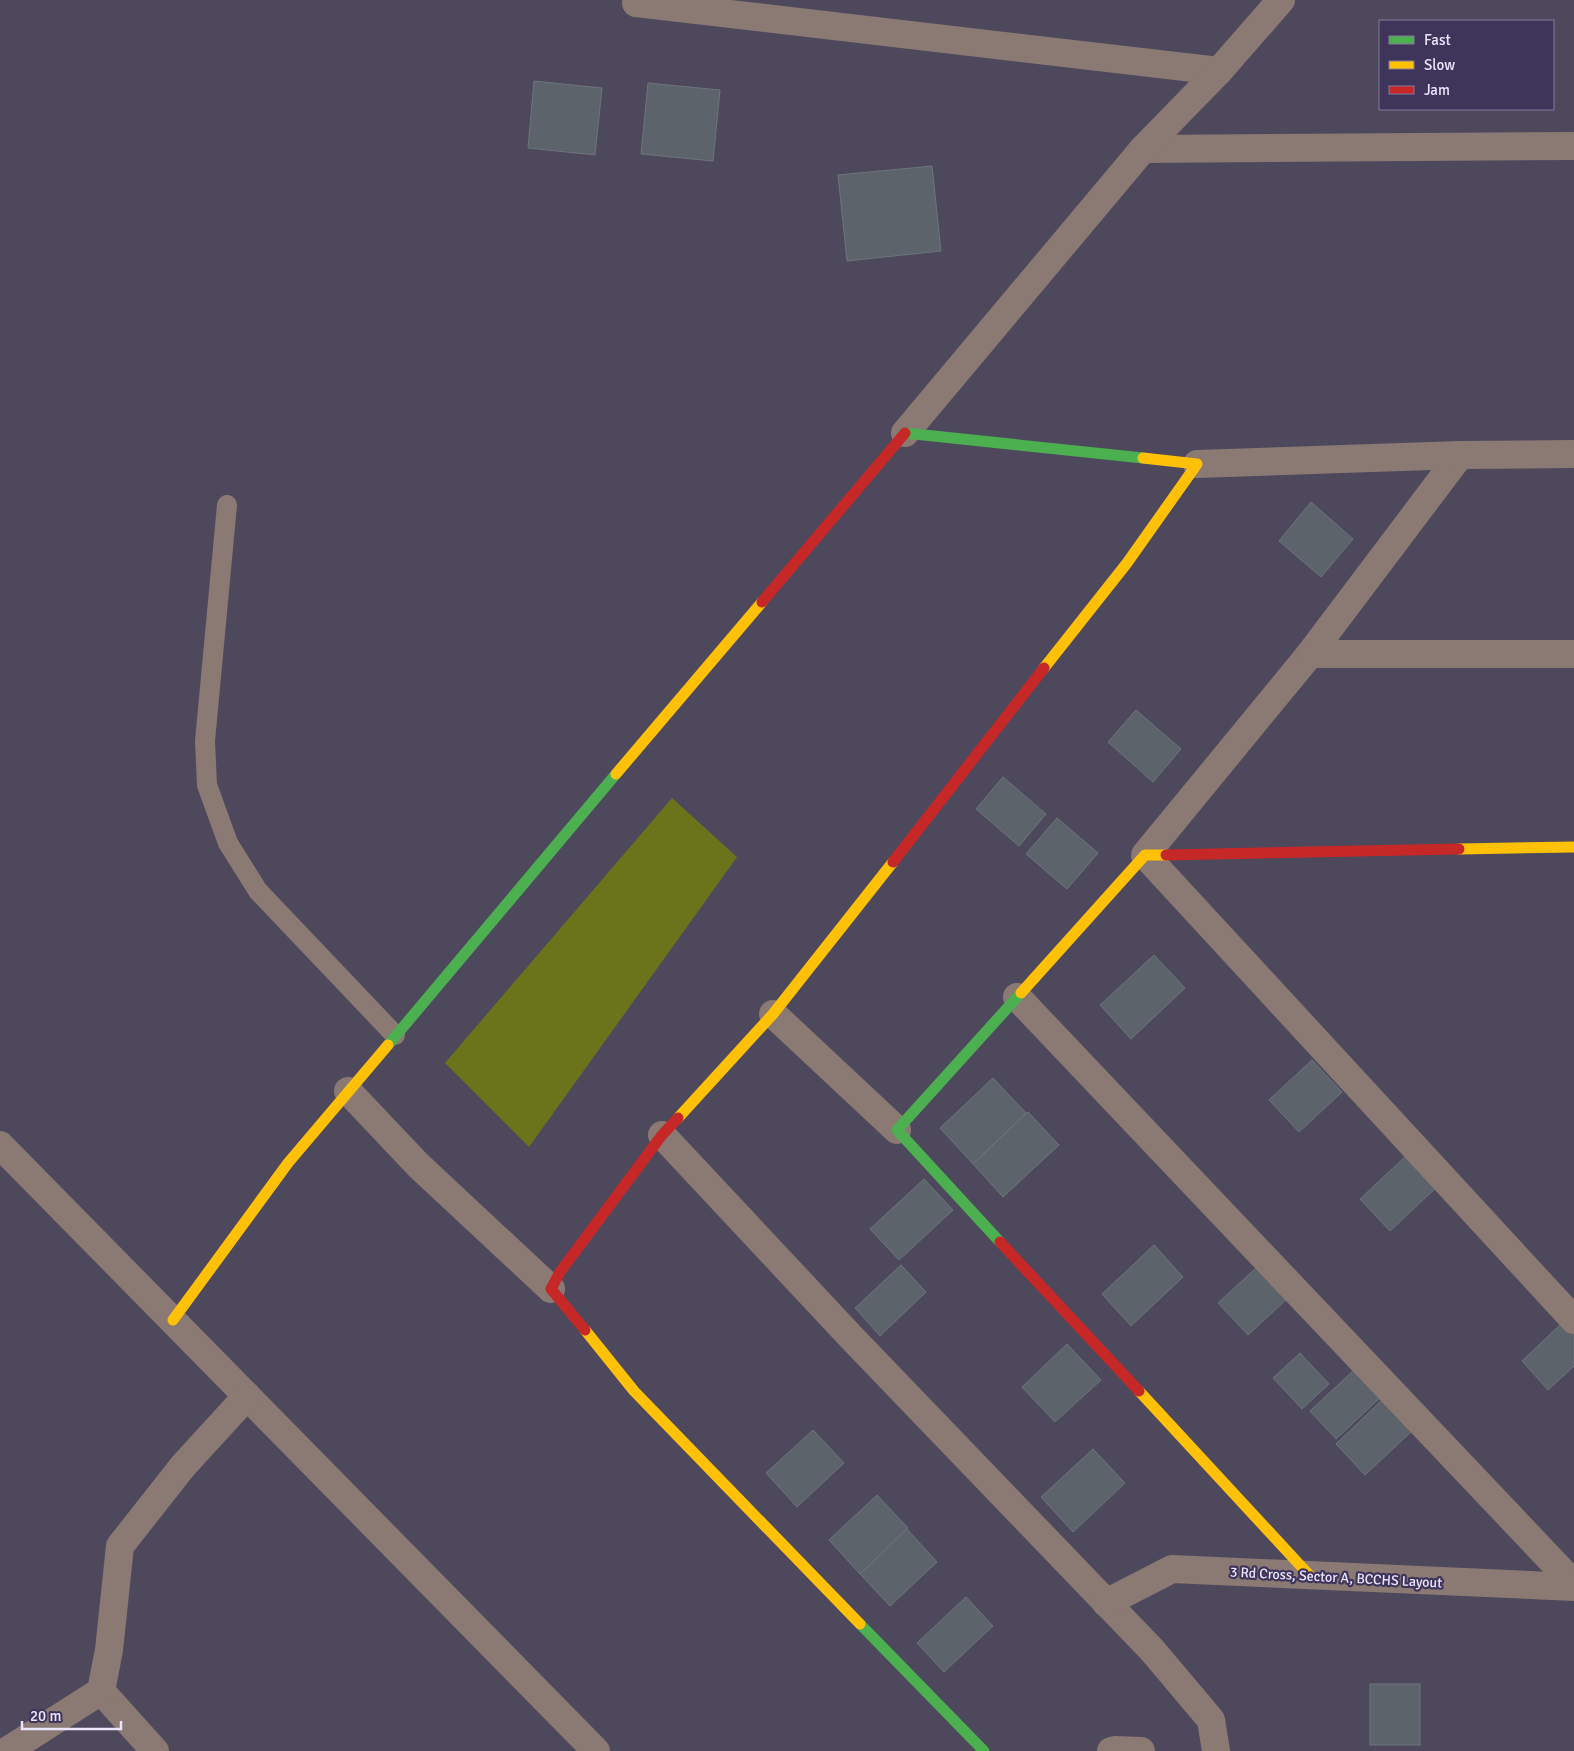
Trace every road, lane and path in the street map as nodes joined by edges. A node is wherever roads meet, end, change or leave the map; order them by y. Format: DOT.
graph roads {
  1 [pos="1281,0"];
  2 [pos="636,3"];
  3 [pos="1218,70"];
  4 [pos="1574,146"];
  5 [pos="1143,149"];
  6 [pos="905,433"];
  7 [pos="1574,454"];
  8 [pos="1460,455"];
  9 [pos="1197,464"];
  10 [pos="227,504"];
  11 [pos="1310,654"];
  12 [pos="1574,654"];
  13 [pos="1574,847"];
  14 [pos="1145,855"];
  15 [pos="1016,997"];
  16 [pos="773,1014"];
  17 [pos="396,1035"];
  18 [pos="348,1092"];
  19 [pos="896,1130"];
  20 [pos="662,1135"];
  21 [pos="0,1145"];
  22 [pos="551,1289"];
  23 [pos="173,1320"];
  24 [pos="1574,1320"];
  25 [pos="247,1396"];
  26 [pos="1310,1576"];
  27 [pos="1574,1586"];
  28 [pos="1106,1603"];
  29 [pos="101,1692"];
  30 [pos="7,1751"];
  31 [pos="155,1751"];
  32 [pos="596,1751"];
  33 [pos="984,1751"];
  34 [pos="1111,1751"];
  35 [pos="1141,1751"];
  36 [pos="1216,1751"];
  1 -- 3 [label="street"];
  2 -- 3 [label="street"];
  3 -- 5 [label="street"];
  4 -- 5 [label="street"];
  5 -- 6 [label="street"];
  6 -- 9 [label="street"];
  6 -- 17 [label="street"];
  7 -- 8 [label="street"];
  8 -- 9 [label="street"];
  8 -- 11 [label="street"];
  9 -- 16 [label="street"];
  10 -- 17 [label="lane"];
  11 -- 12 [label="street"];
  11 -- 14 [label="street"];
  13 -- 14 [label="street"];
  14 -- 15 [label="street"];
  14 -- 24 [label="street"];
  15 -- 19 [label="street"];
  15 -- 27 [label="street"];
  16 -- 19 [label="street"];
  16 -- 20 [label="street"];
  17 -- 18 [label="street"];
  18 -- 22 [label="street"];
  18 -- 23 [label="street"];
  19 -- 26 [label="street"];
  20 -- 22 [label="street"];
  20 -- 28 [label="street"];
  21 -- 23 [label="street"];
  22 -- 33 [label="street"];
  23 -- 25 [label="street"];
  25 -- 29 [label="street"];
  25 -- 32 [label="street"];
  26 -- 27 [label="street, 3 Rd Cross, Sector A, BCCHS Layout"];
  26 -- 28 [label="street, 3 Rd Cross, Sector A, BCCHS Layout"];
  28 -- 36 [label="street"];
  29 -- 30 [label="street"];
  29 -- 31 [label="street"];
  34 -- 35 [label="street"];
}
